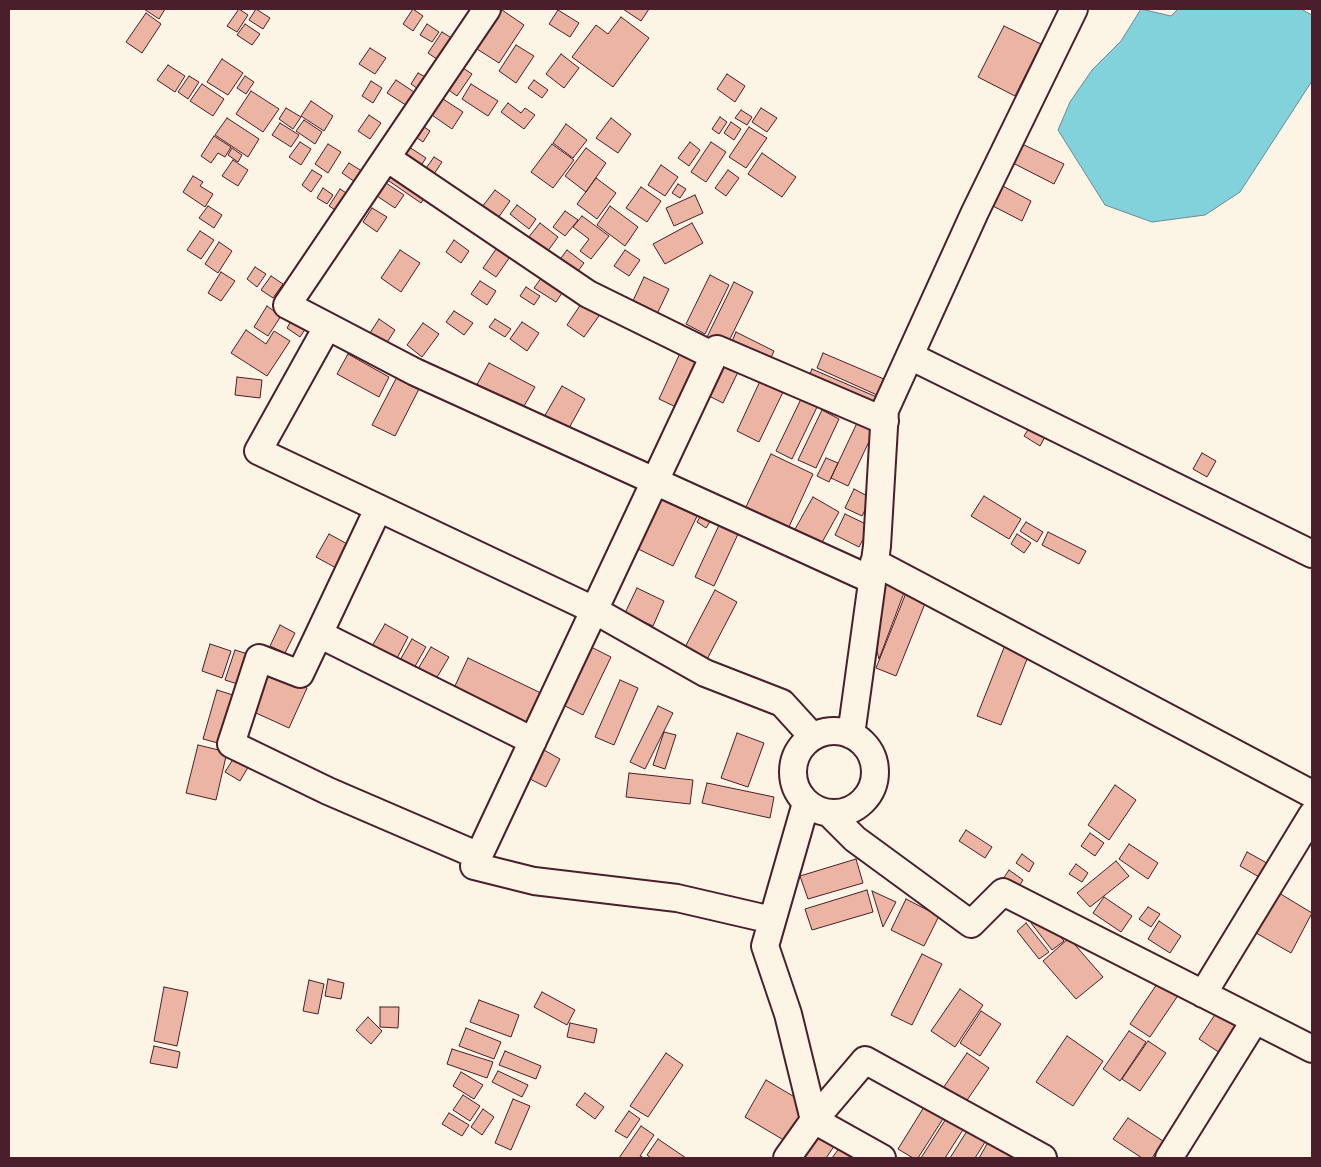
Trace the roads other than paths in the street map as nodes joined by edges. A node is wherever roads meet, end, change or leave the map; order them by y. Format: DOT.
graph roads {
  1 [pos="487,9"];
  2 [pos="1074,9"];
  3 [pos="387,158"];
  4 [pos="327,327"];
  5 [pos="714,356"];
  6 [pos="910,356"];
  7 [pos="885,421"];
  8 [pos="654,482"];
  9 [pos="378,509"];
  10 [pos="1312,554"];
  11 [pos="873,571"];
  12 [pos="594,610"];
  13 [pos="319,634"];
  14 [pos="850,735"];
  15 [pos="813,737"];
  16 [pos="533,741"];
  17 [pos="1312,794"];
  18 [pos="806,802"];
  19 [pos="829,813"];
  20 [pos="1312,815"];
  21 [pos="478,856"];
  22 [pos="772,920"];
  23 [pos="1203,994"];
  24 [pos="1255,1020"];
  25 [pos="1312,1049"];
  26 [pos="814,1120"];
  27 [pos="787,1158"];
  28 [pos="882,1158"];
  29 [pos="1043,1158"];
  30 [pos="1169,1158"];
  1 -- 3 [label="street"];
  2 -- 6 [label="street"];
  3 -- 4 [label="street"];
  3 -- 5 [label="street"];
  4 -- 8 [label="street"];
  4 -- 9 [label="street"];
  5 -- 7 [label="street"];
  5 -- 8 [label="street"];
  6 -- 7 [label="street"];
  6 -- 10 [label="street"];
  7 -- 11 [label="street"];
  8 -- 11 [label="street"];
  8 -- 12 [label="street"];
  9 -- 12 [label="street"];
  9 -- 13 [label="street"];
  11 -- 14 [label="street"];
  11 -- 17 [label="street"];
  12 -- 15 [label="street"];
  12 -- 16 [label="street"];
  13 -- 16 [label="street"];
  13 -- 21 [label="street"];
  14 -- 15 [label="street"];
  14 -- 19 [label="street"];
  15 -- 18 [label="street"];
  16 -- 21 [label="street"];
  18 -- 19 [label="street"];
  18 -- 22 [label="street"];
  19 -- 23 [label="street"];
  20 -- 23 [label="street"];
  21 -- 22 [label="street"];
  22 -- 26 [label="street"];
  23 -- 24 [label="street"];
  24 -- 25 [label="street"];
  24 -- 30 [label="street"];
  26 -- 27 [label="street"];
  26 -- 28 [label="street"];
  26 -- 29 [label="street"];
}
